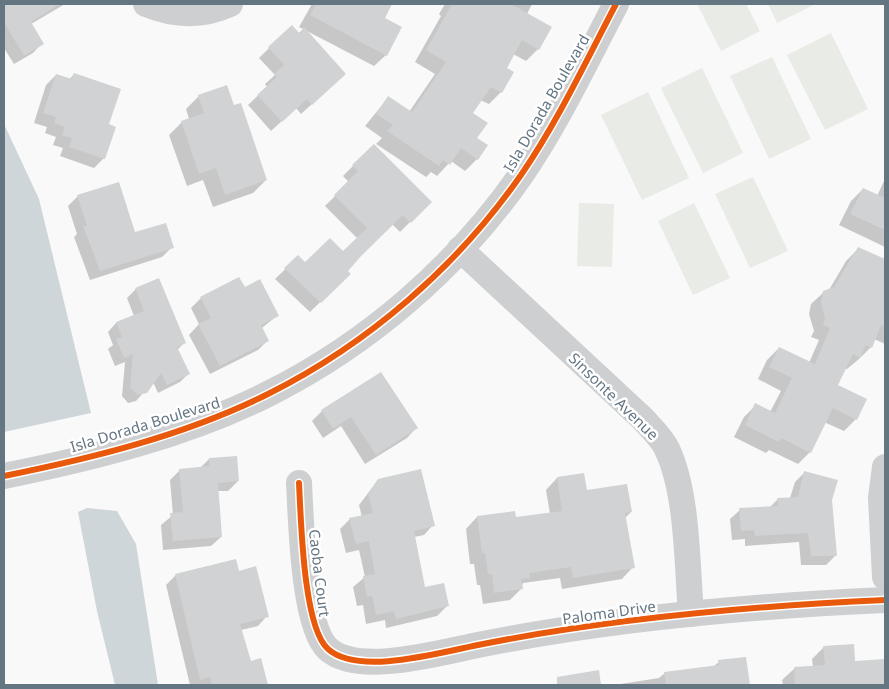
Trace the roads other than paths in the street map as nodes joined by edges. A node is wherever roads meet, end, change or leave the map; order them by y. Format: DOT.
graph roads {
  1 [pos="146,4"];
  2 [pos="230,4"];
  3 [pos="616,4"];
  4 [pos="460,249"];
  5 [pos="885,467"];
  6 [pos="4,476"];
  7 [pos="299,483"];
  8 [pos="885,577"];
  9 [pos="885,600"];
  10 [pos="691,614"];
  11 [pos="339,655"];
  1 -- 2 [label="street"];
  3 -- 4 [label="street, Isla Dorada Boulevard"];
  4 -- 6 [label="street, Isla Dorada Boulevard"];
  4 -- 10 [label="street, Sinsonte Avenue"];
  5 -- 8 [label="street"];
  7 -- 11 [label="street, Caoba Court"];
  9 -- 10 [label="street, Paloma Drive"];
  10 -- 11 [label="street, Paloma Drive"];
}
